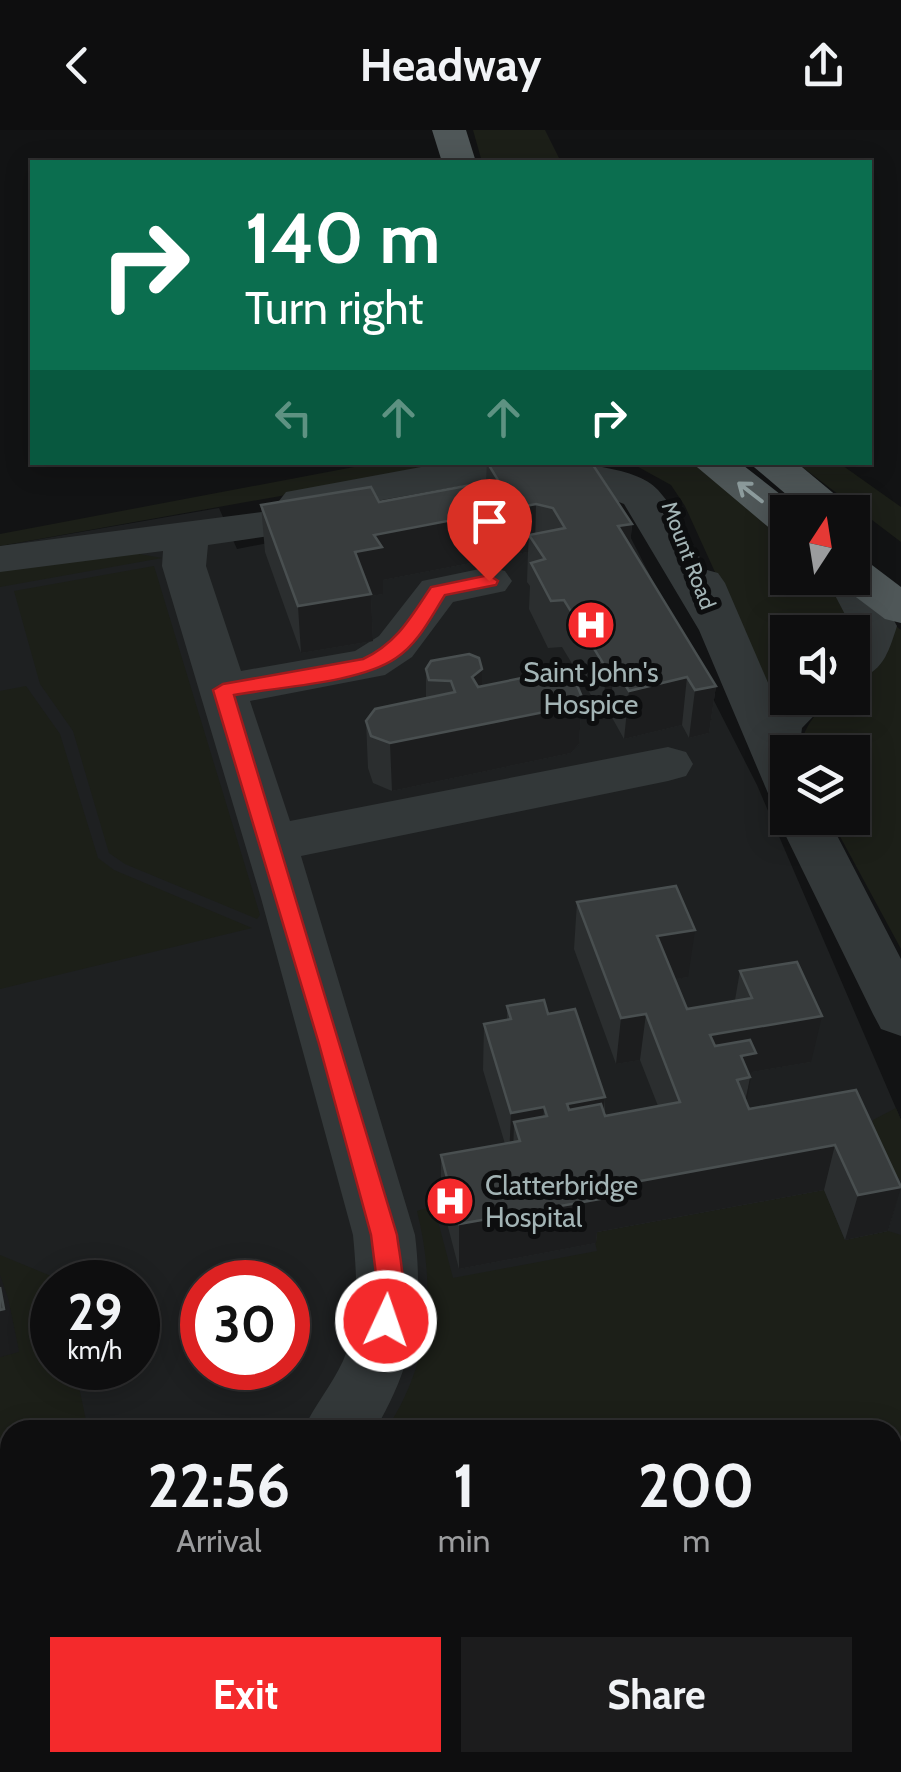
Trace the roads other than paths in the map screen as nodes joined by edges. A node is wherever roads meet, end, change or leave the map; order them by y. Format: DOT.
graph roads {
  1 [pos="449,130"];
  2 [pos="458,160"];
  3 [pos="510,465"];
  4 [pos="622,465"];
  5 [pos="716,465"];
  6 [pos="772,465"];
  7 [pos="812,495"];
  8 [pos="770,508"];
  9 [pos="187,534"];
  10 [pos="870,541"];
  11 [pos="0,559"];
  12 [pos="901,564"];
  13 [pos="489,581"];
  14 [pos="870,588"];
  15 [pos="901,610"];
  16 [pos="714,619"];
  17 [pos="223,690"];
  18 [pos="770,747"];
  19 [pos="668,764"];
  20 [pos="812,835"];
  21 [pos="270,844"];
  22 [pos="899,1007"];
  23 [pos="344,1420"];
  1 -- 2 [label="main road"];
  3 -- 9 [label="street"];
  4 -- 16 [label="street, Mount Road"];
  8 -- 5 [label="main road, one-way"];
  6 -- 7 [label="main road"];
  9 -- 11 [label="street"];
  9 -- 16 [label="street, Mount Road"];
  9 -- 17 [label="street"];
  10 -- 12 [label="main road"];
  13 -- 17 [label="street"];
  14 -- 15 [label="main road"];
  16 -- 18 [label="street, Mount Road"];
  17 -- 21 [label="street"];
  19 -- 21 [label="street"];
  20 -- 22 [label="street"];
  21 -- 23 [label="street"];
}
